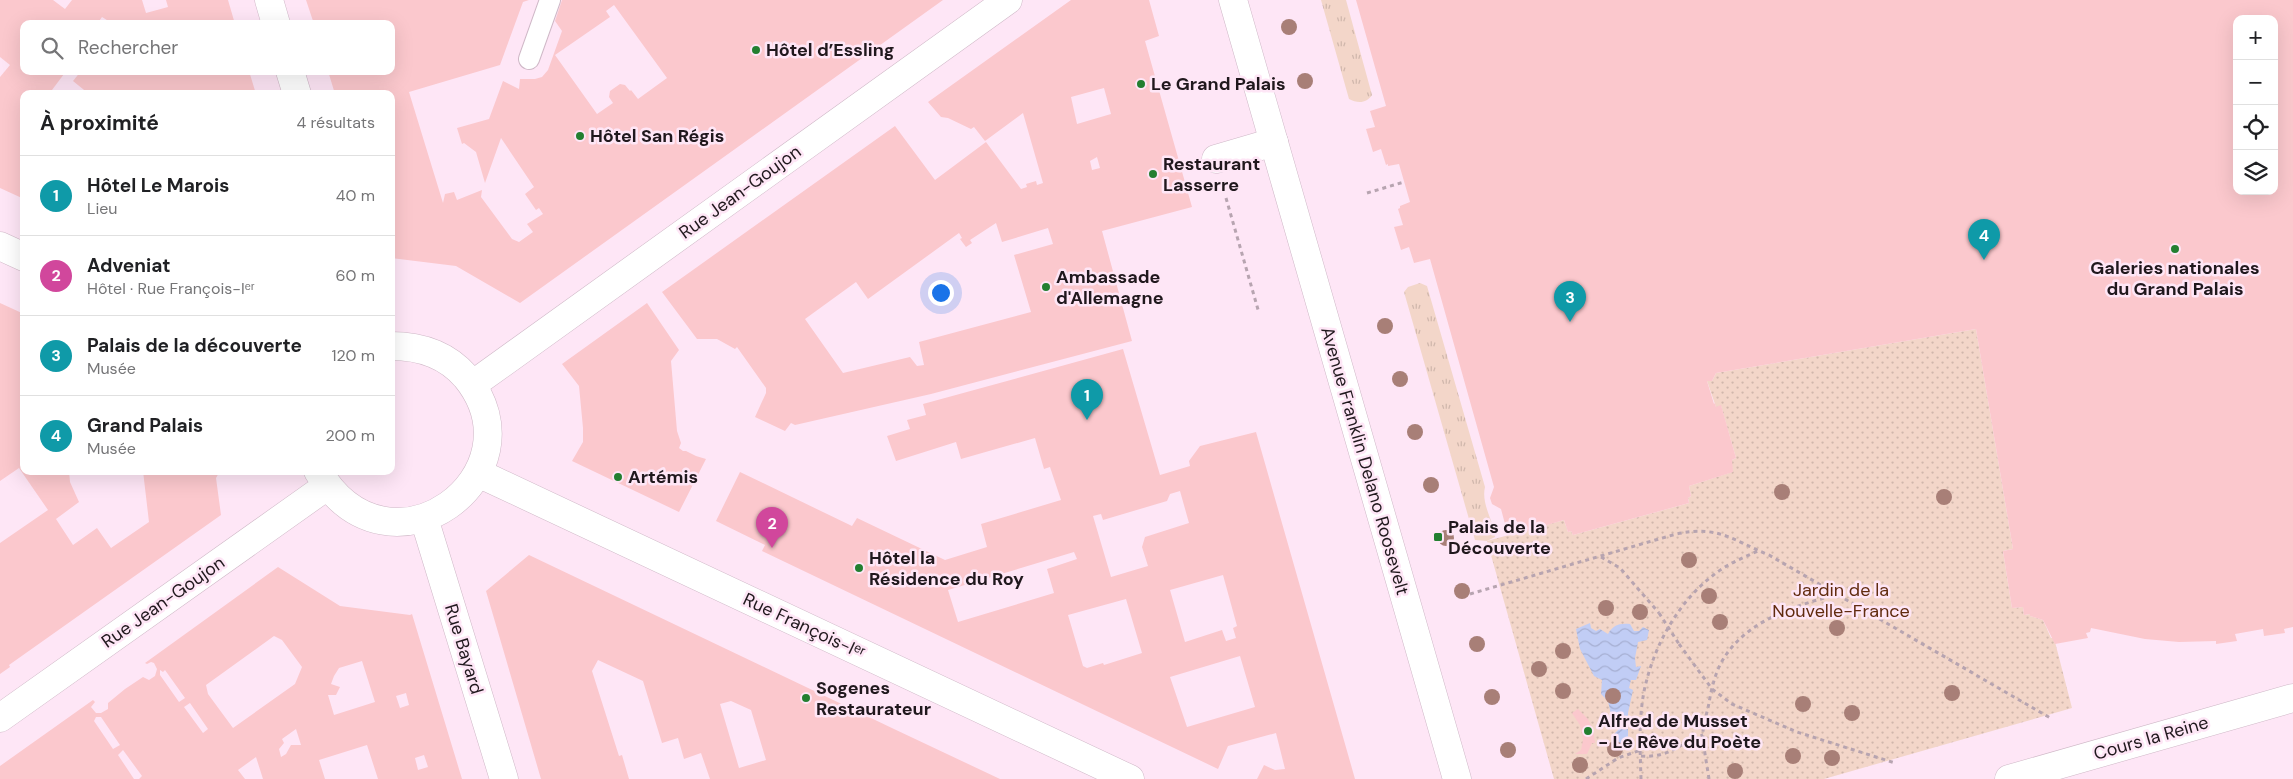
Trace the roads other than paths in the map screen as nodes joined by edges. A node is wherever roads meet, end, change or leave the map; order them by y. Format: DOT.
graph roads {
  1 [pos="269,0"];
  2 [pos="550,0"];
  3 [pos="1008,0"];
  4 [pos="1233,0"];
  5 [pos="275,20"];
  6 [pos="529,59"];
  7 [pos="291,75"];
  8 [pos="296,90"];
  9 [pos="1274,142"];
  10 [pos="1216,159"];
  11 [pos="0,246"];
  12 [pos="20,255"];
  13 [pos="395,346"];
  14 [pos="472,385"];
  15 [pos="478,473"];
  16 [pos="322,479"];
  17 [pos="424,518"];
  18 [pos="2293,698"];
  19 [pos="0,718"];
  20 [pos="504,779"];
  21 [pos="1130,779"];
  22 [pos="1457,779"];
  23 [pos="2009,779"];
  1 -- 5 [label="street"];
  2 -- 6 [label="lane"];
  3 -- 14 [label="street, Rue Jean-Goujon"];
  4 -- 9 [label="street, Avenue Franklin Delano Roosevelt"];
  7 -- 8 [label="street"];
  9 -- 10 [label="street"];
  9 -- 22 [label="street, Avenue Franklin Delano Roosevelt"];
  11 -- 12 [label="street"];
  13 -- 14 [label="street"];
  14 -- 15 [label="street"];
  15 -- 17 [label="street"];
  15 -- 21 [label="street, Rue François-Iᵉʳ"];
  16 -- 17 [label="street"];
  16 -- 19 [label="street, Rue Jean-Goujon"];
  17 -- 20 [label="street, Rue Bayard"];
  18 -- 23 [label="street, Cours la Reine"];
}
